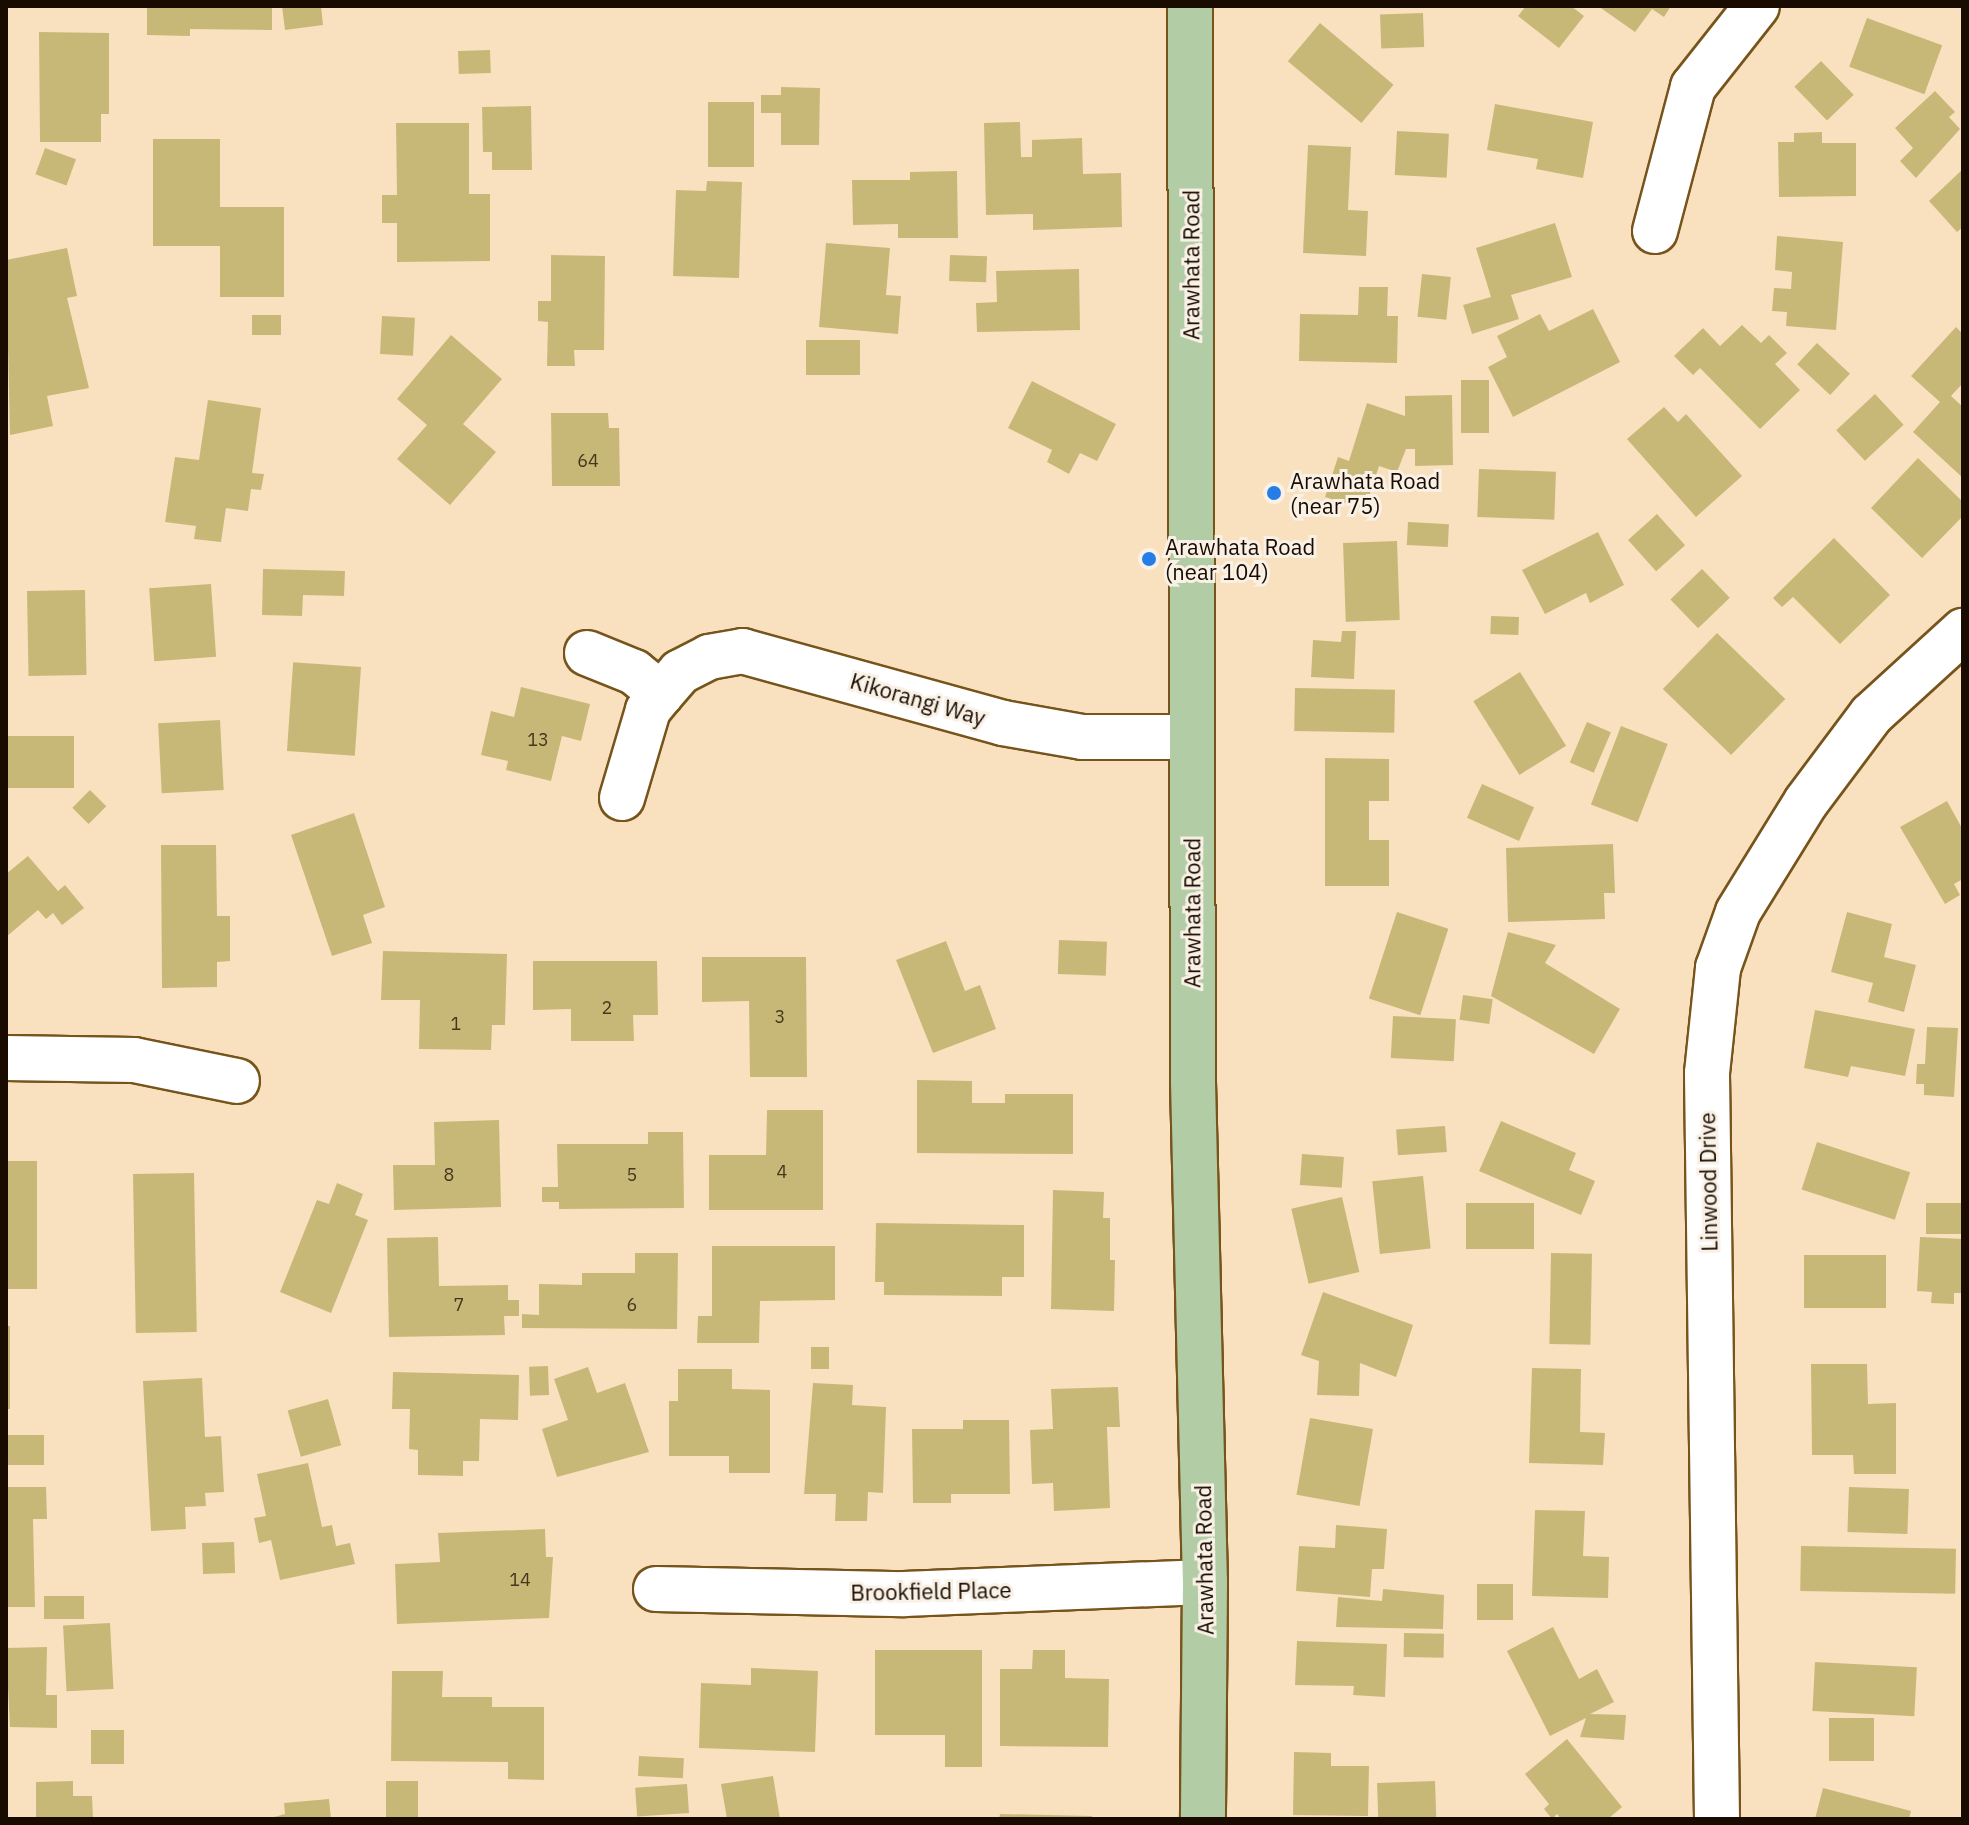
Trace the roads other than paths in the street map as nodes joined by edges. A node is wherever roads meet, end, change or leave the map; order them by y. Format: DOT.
graph roads {
  1 [pos="1190,6"];
  2 [pos="1757,6"];
  3 [pos="1655,231"];
  4 [pos="1963,631"];
  5 [pos="587,653"];
  6 [pos="661,694"];
  7 [pos="1191,737"];
  8 [pos="622,798"];
  9 [pos="6,1058"];
  10 [pos="237,1081"];
  11 [pos="1205,1582"];
  12 [pos="656,1589"];
  13 [pos="1203,1819"];
  14 [pos="1717,1819"];
  1 -- 7 [label="main road, Arawhata Road"];
  2 -- 3 [label="street"];
  4 -- 14 [label="street, Linwood Drive"];
  5 -- 6 [label="street"];
  6 -- 7 [label="street, Kikorangi Way"];
  6 -- 8 [label="street, Kikorangi Way"];
  7 -- 11 [label="main road, Arawhata Road"];
  9 -- 10 [label="street"];
  11 -- 12 [label="street, Brookfield Place"];
  11 -- 13 [label="main road, Arawhata Road"];
}
